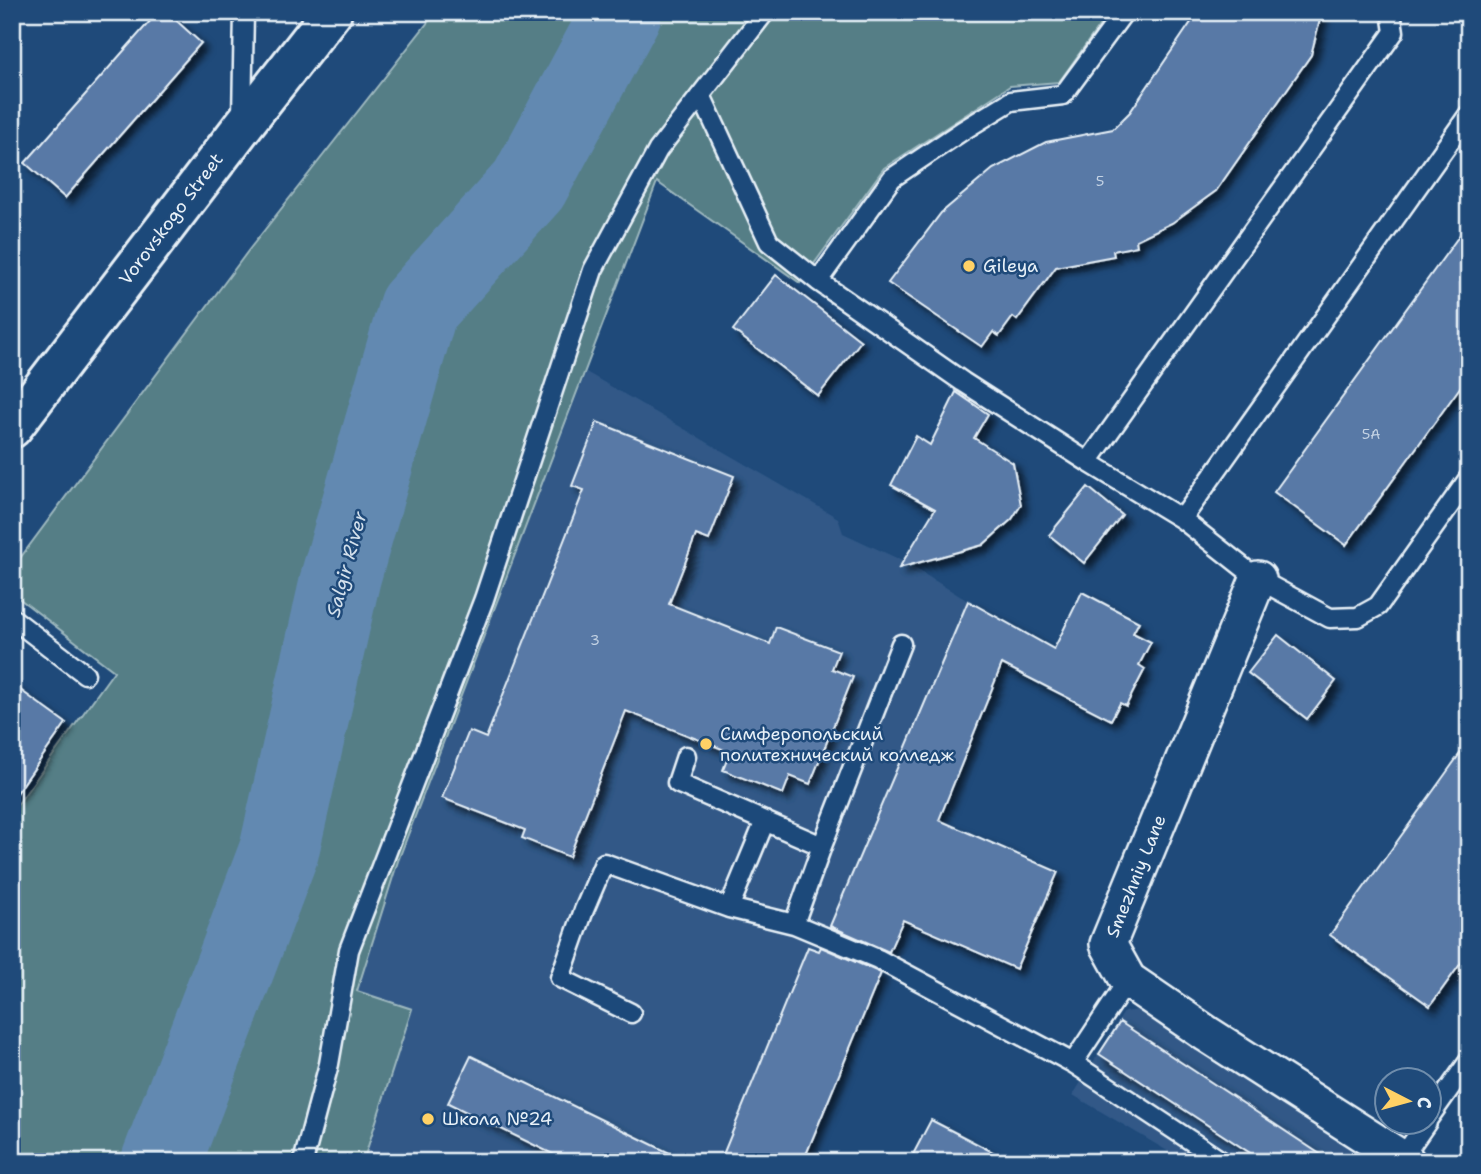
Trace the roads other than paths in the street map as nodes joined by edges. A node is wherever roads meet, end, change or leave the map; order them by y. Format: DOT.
graph roads {
  1 [pos="244,12"];
  2 [pos="332,12"];
  3 [pos="765,12"];
  4 [pos="1124,12"];
  5 [pos="1391,12"];
  6 [pos="701,95"];
  7 [pos="1469,114"];
  8 [pos="242,127"];
  9 [pos="818,281"];
  10 [pos="12,428"];
  11 [pos="1088,462"];
  12 [pos="1469,478"];
  13 [pos="1182,519"];
  14 [pos="1258,579"];
  15 [pos="12,618"];
  16 [pos="901,644"];
  17 [pos="85,674"];
  18 [pos="686,756"];
  19 [pos="765,821"];
  20 [pos="822,846"];
  21 [pos="729,908"];
  22 [pos="794,924"];
  23 [pos="1128,980"];
  24 [pos="631,1013"];
  25 [pos="1469,1061"];
  26 [pos="1073,1063"];
  27 [pos="1442,1100"];
  28 [pos="1418,1136"];
  29 [pos="1404,1160"];
  30 [pos="303,1162"];
  31 [pos="1223,1162"];
  1 -- 8 [label="lane"];
  2 -- 8 [label="main road, Vorovskogo Street"];
  3 -- 6 [label="lane"];
  4 -- 9 [label="lane"];
  5 -- 11 [label="lane"];
  6 -- 9 [label="lane"];
  6 -- 30 [label="lane"];
  7 -- 13 [label="lane"];
  8 -- 10 [label="main road, Vorovskogo Street"];
  9 -- 11 [label="lane"];
  11 -- 13 [label="lane"];
  12 -- 14 [label="lane"];
  13 -- 14 [label="lane"];
  14 -- 23 [label="street, Smezhniy Lane"];
  15 -- 17 [label="lane"];
  16 -- 20 [label="lane"];
  18 -- 19 [label="lane"];
  19 -- 20 [label="lane"];
  19 -- 21 [label="lane"];
  20 -- 22 [label="lane"];
  21 -- 22 [label="lane"];
  21 -- 24 [label="lane"];
  22 -- 26 [label="lane"];
  23 -- 26 [label="lane"];
  23 -- 29 [label="street, Smezhniy Lane"];
  25 -- 27 [label="lane"];
  26 -- 31 [label="lane"];
  28 -- 29 [label="lane"];
}
